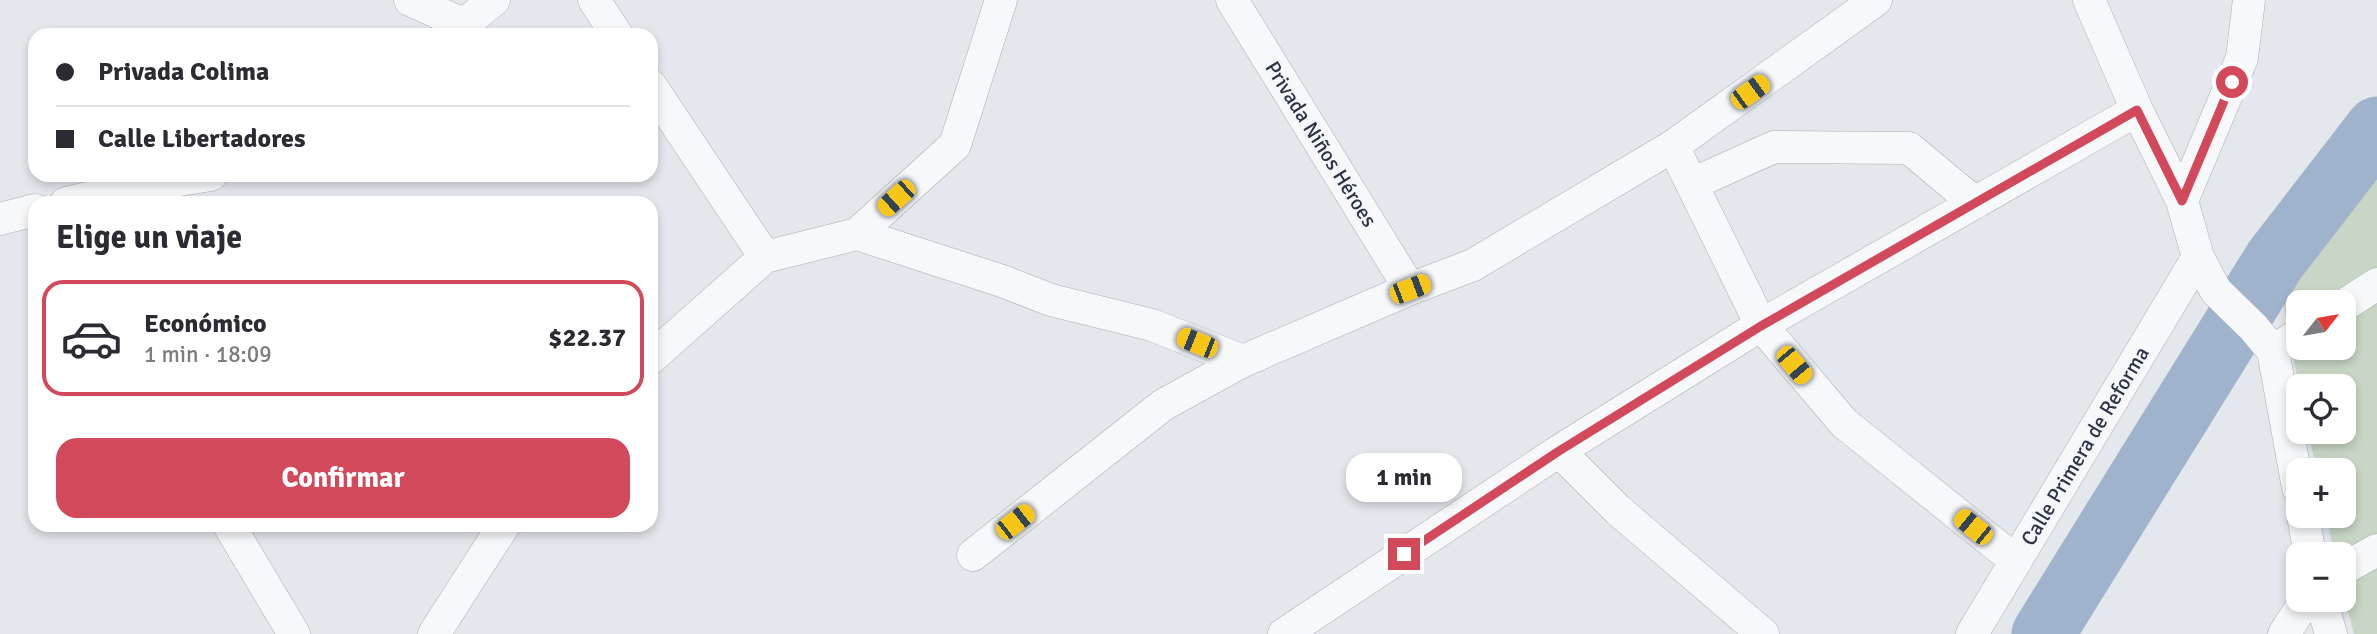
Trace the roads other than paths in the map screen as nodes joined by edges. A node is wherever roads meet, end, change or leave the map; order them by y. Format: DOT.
graph roads {
  1 [pos="410,0"];
  2 [pos="494,0"];
  3 [pos="594,0"];
  4 [pos="1001,0"];
  5 [pos="1233,0"];
  6 [pos="1876,0"];
  7 [pos="2089,0"];
  8 [pos="2249,0"];
  9 [pos="454,28"];
  10 [pos="459,28"];
  11 [pos="612,28"];
  12 [pos="658,96"];
  13 [pos="2137,110"];
  14 [pos="1673,146"];
  15 [pos="166,182"];
  16 [pos="1692,184"];
  17 [pos="95,196"];
  18 [pos="2182,201"];
  19 [pos="1975,203"];
  20 [pos="28,213"];
  21 [pos="0,219"];
  22 [pos="857,233"];
  23 [pos="765,257"];
  24 [pos="2198,257"];
  25 [pos="2377,284"];
  26 [pos="1410,289"];
  27 [pos="2356,298"];
  28 [pos="1761,326"];
  29 [pos="2285,343"];
  30 [pos="658,352"];
  31 [pos="1243,361"];
  32 [pos="1559,451"];
  33 [pos="2295,458"];
  34 [pos="233,532"];
  35 [pos="500,532"];
  36 [pos="2377,550"];
  37 [pos="972,555"];
  38 [pos="2016,561"];
  39 [pos="2356,562"];
  40 [pos="2298,612"];
  41 [pos="2324,612"];
  42 [pos="294,634"];
  43 [pos="434,634"];
  44 [pos="1284,634"];
  45 [pos="1763,634"];
  46 [pos="1972,634"];
  47 [pos="2284,634"];
  48 [pos="2331,634"];
  1 -- 9 [label="street"];
  2 -- 10 [label="street"];
  3 -- 11 [label="street"];
  4 -- 22 [label="street"];
  5 -- 26 [label="street, Privada Niños Héroes"];
  6 -- 14 [label="street"];
  7 -- 13 [label="street"];
  8 -- 18 [label="street"];
  12 -- 23 [label="street"];
  13 -- 18 [label="street"];
  13 -- 19 [label="street"];
  14 -- 16 [label="street"];
  14 -- 26 [label="street"];
  15 -- 17 [label="street"];
  16 -- 19 [label="street"];
  16 -- 28 [label="street"];
  18 -- 24 [label="street"];
  19 -- 28 [label="street"];
  20 -- 21 [label="street"];
  22 -- 23 [label="street"];
  22 -- 31 [label="street"];
  23 -- 30 [label="street"];
  24 -- 29 [label="street"];
  24 -- 38 [label="street, Calle Primera de Reforma"];
  25 -- 27 [label="street"];
  26 -- 31 [label="street"];
  28 -- 32 [label="street"];
  28 -- 38 [label="street"];
  29 -- 33 [label="street"];
  31 -- 37 [label="street"];
  32 -- 44 [label="street"];
  32 -- 45 [label="street"];
  34 -- 42 [label="street"];
  35 -- 43 [label="street"];
  36 -- 39 [label="street"];
  38 -- 46 [label="street, Calle Primera de Reforma"];
  40 -- 47 [label="street"];
  41 -- 48 [label="street"];
}
